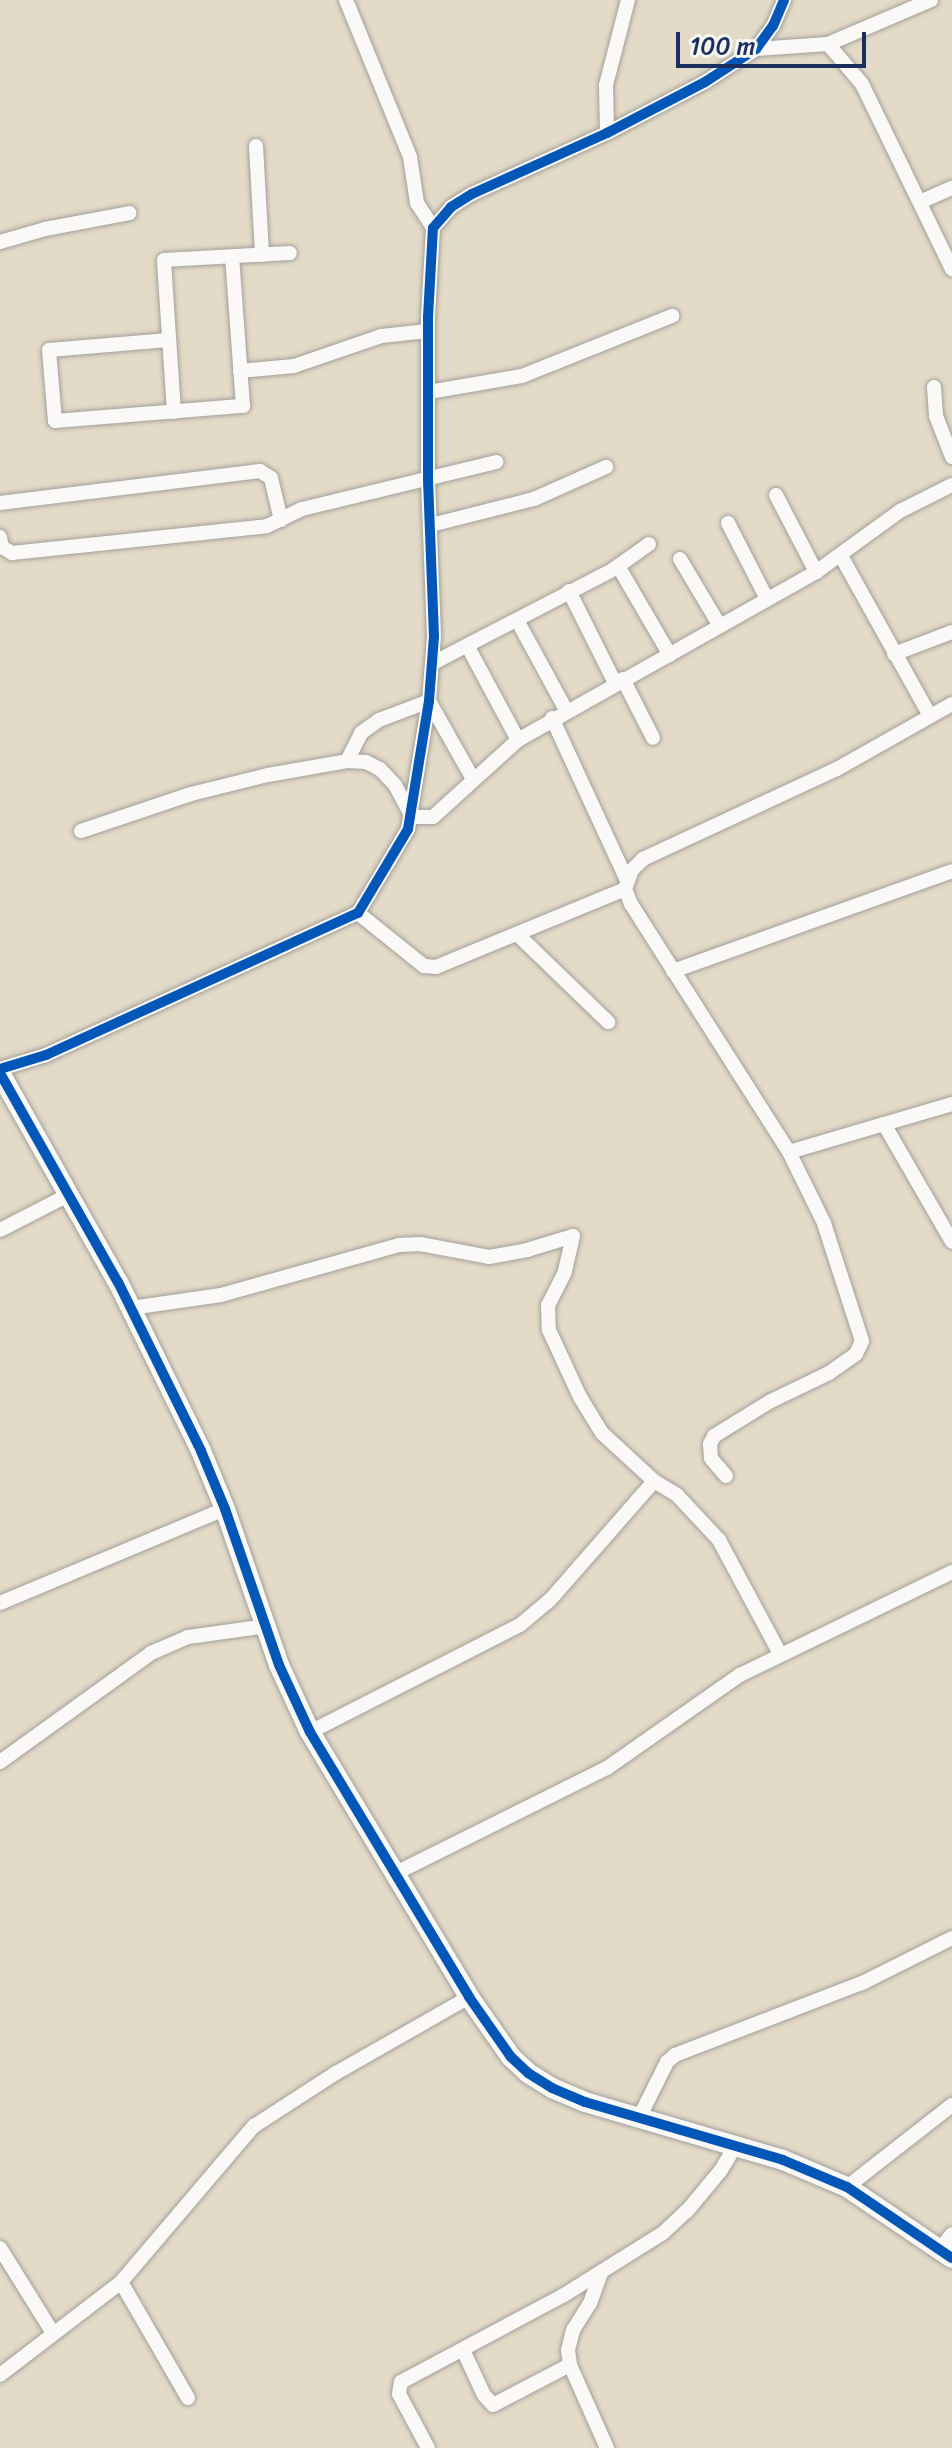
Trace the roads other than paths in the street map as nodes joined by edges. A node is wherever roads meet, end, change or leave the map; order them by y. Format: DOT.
graph roads {
  1 [pos="346,0"];
  2 [pos="628,0"];
  3 [pos="784,0"];
  4 [pos="931,0"];
  5 [pos="828,44"];
  6 [pos="756,49"];
  7 [pos="607,133"];
  8 [pos="256,146"];
  9 [pos="952,188"];
  10 [pos="920,202"];
  11 [pos="130,213"];
  12 [pos="433,228"];
  13 [pos="0,242"];
  14 [pos="290,253"];
  15 [pos="262,255"];
  16 [pos="232,256"];
  17 [pos="952,269"];
  18 [pos="672,316"];
  19 [pos="428,331"];
  20 [pos="168,340"];
  21 [pos="240,371"];
  22 [pos="934,387"];
  23 [pos="429,392"];
  24 [pos="174,412"];
  25 [pos="952,457"];
  26 [pos="496,462"];
  27 [pos="606,467"];
  28 [pos="428,479"];
  29 [pos="952,485"];
  30 [pos="776,495"];
  31 [pos="0,503"];
  32 [pos="281,520"];
  33 [pos="728,523"];
  34 [pos="431,525"];
  35 [pos="0,537"];
  36 [pos="649,544"];
  37 [pos="841,556"];
  38 [pos="680,559"];
  39 [pos="618,566"];
  40 [pos="816,572"];
  41 [pos="569,591"];
  42 [pos="767,599"];
  43 [pos="517,620"];
  44 [pos="720,626"];
  45 [pos="952,632"];
  46 [pos="468,647"];
  47 [pos="894,654"];
  48 [pos="670,655"];
  49 [pos="433,663"];
  50 [pos="619,681"];
  51 [pos="429,701"];
  52 [pos="952,704"];
  53 [pos="566,710"];
  54 [pos="930,716"];
  55 [pos="552,718"];
  56 [pos="653,738"];
  57 [pos="518,740"];
  58 [pos="347,761"];
  59 [pos="473,779"];
  60 [pos="412,817"];
  61 [pos="81,831"];
  62 [pos="952,871"];
  63 [pos="626,885"];
  64 [pos="358,913"];
  65 [pos="517,934"];
  66 [pos="673,971"];
  67 [pos="608,1022"];
  68 [pos="0,1071"];
  69 [pos="952,1104"];
  70 [pos="884,1124"];
  71 [pos="789,1152"];
  72 [pos="70,1194"];
  73 [pos="0,1230"];
  74 [pos="952,1242"];
  75 [pos="131,1308"];
  76 [pos="726,1476"];
  77 [pos="654,1481"];
  78 [pos="225,1509"];
  79 [pos="952,1572"];
  80 [pos="0,1603"];
  81 [pos="267,1626"];
  82 [pos="780,1654"];
  83 [pos="310,1732"];
  84 [pos="0,1762"];
  85 [pos="394,1874"];
  86 [pos="952,1938"];
  87 [pos="469,1997"];
  88 [pos="952,2105"];
  89 [pos="639,2118"];
  90 [pos="736,2145"];
  91 [pos="847,2187"];
  92 [pos="948,2247"];
  93 [pos="0,2248"];
  94 [pos="601,2273"];
  95 [pos="121,2282"];
  96 [pos="53,2333"];
  97 [pos="463,2350"];
  98 [pos="570,2365"];
  99 [pos="0,2375"];
  100 [pos="188,2398"];
  101 [pos="428,2448"];
  102 [pos="607,2448"];
  1 -- 12 [label="street"];
  2 -- 7 [label="street"];
  3 -- 6 [label="street"];
  4 -- 5 [label="street"];
  5 -- 6 [label="street"];
  5 -- 10 [label="street"];
  6 -- 7 [label="street"];
  7 -- 12 [label="street"];
  8 -- 15 [label="street"];
  9 -- 10 [label="street"];
  10 -- 17 [label="street"];
  11 -- 13 [label="street"];
  12 -- 19 [label="street"];
  14 -- 15 [label="street"];
  15 -- 16 [label="street"];
  16 -- 20 [label="street"];
  16 -- 21 [label="street"];
  18 -- 23 [label="street"];
  19 -- 21 [label="street"];
  19 -- 23 [label="street"];
  20 -- 24 [label="street"];
  20 -- 24 [label="street"];
  21 -- 24 [label="street"];
  22 -- 25 [label="street"];
  23 -- 28 [label="street"];
  26 -- 28 [label="street"];
  27 -- 34 [label="street"];
  28 -- 32 [label="street"];
  28 -- 34 [label="street"];
  29 -- 37 [label="street"];
  30 -- 40 [label="street"];
  31 -- 32 [label="street"];
  32 -- 35 [label="street"];
  33 -- 42 [label="street"];
  34 -- 49 [label="street"];
  36 -- 39 [label="street"];
  37 -- 40 [label="street"];
  37 -- 47 [label="street"];
  38 -- 44 [label="street"];
  39 -- 41 [label="street"];
  39 -- 48 [label="street"];
  40 -- 42 [label="street"];
  41 -- 43 [label="street"];
  41 -- 50 [label="street"];
  42 -- 44 [label="street"];
  43 -- 46 [label="street"];
  43 -- 53 [label="street"];
  44 -- 48 [label="street"];
  45 -- 47 [label="street"];
  46 -- 49 [label="street"];
  46 -- 57 [label="street"];
  47 -- 54 [label="street"];
  48 -- 50 [label="street"];
  49 -- 51 [label="street"];
  50 -- 53 [label="street"];
  50 -- 56 [label="street"];
  51 -- 58 [label="street"];
  51 -- 59 [label="street"];
  51 -- 60 [label="street"];
  52 -- 54 [label="street"];
  53 -- 55 [label="street"];
  54 -- 63 [label="street"];
  55 -- 57 [label="street"];
  55 -- 63 [label="street"];
  57 -- 59 [label="street"];
  58 -- 60 [label="street"];
  58 -- 61 [label="street"];
  59 -- 60 [label="street"];
  60 -- 64 [label="street"];
  62 -- 66 [label="street"];
  63 -- 65 [label="street"];
  63 -- 66 [label="street"];
  64 -- 65 [label="street"];
  64 -- 68 [label="street"];
  65 -- 67 [label="street"];
  66 -- 71 [label="street"];
  68 -- 72 [label="street"];
  69 -- 70 [label="street"];
  70 -- 71 [label="street"];
  70 -- 74 [label="street"];
  71 -- 76 [label="street"];
  72 -- 73 [label="street"];
  72 -- 75 [label="street"];
  75 -- 77 [label="street"];
  75 -- 78 [label="street"];
  77 -- 82 [label="street"];
  77 -- 83 [label="street"];
  78 -- 80 [label="street"];
  78 -- 81 [label="street"];
  79 -- 82 [label="street"];
  81 -- 83 [label="street"];
  81 -- 84 [label="street"];
  82 -- 85 [label="street"];
  83 -- 85 [label="street"];
  85 -- 87 [label="street"];
  86 -- 89 [label="street"];
  87 -- 89 [label="street"];
  87 -- 95 [label="street"];
  88 -- 91 [label="street"];
  89 -- 90 [label="street"];
  90 -- 91 [label="street"];
  90 -- 94 [label="street"];
  91 -- 92 [label="street"];
  93 -- 96 [label="street"];
  94 -- 97 [label="street"];
  94 -- 98 [label="street"];
  95 -- 96 [label="street"];
  95 -- 100 [label="street"];
  96 -- 99 [label="street"];
  97 -- 98 [label="street"];
  97 -- 101 [label="street"];
  98 -- 102 [label="street"];
}
